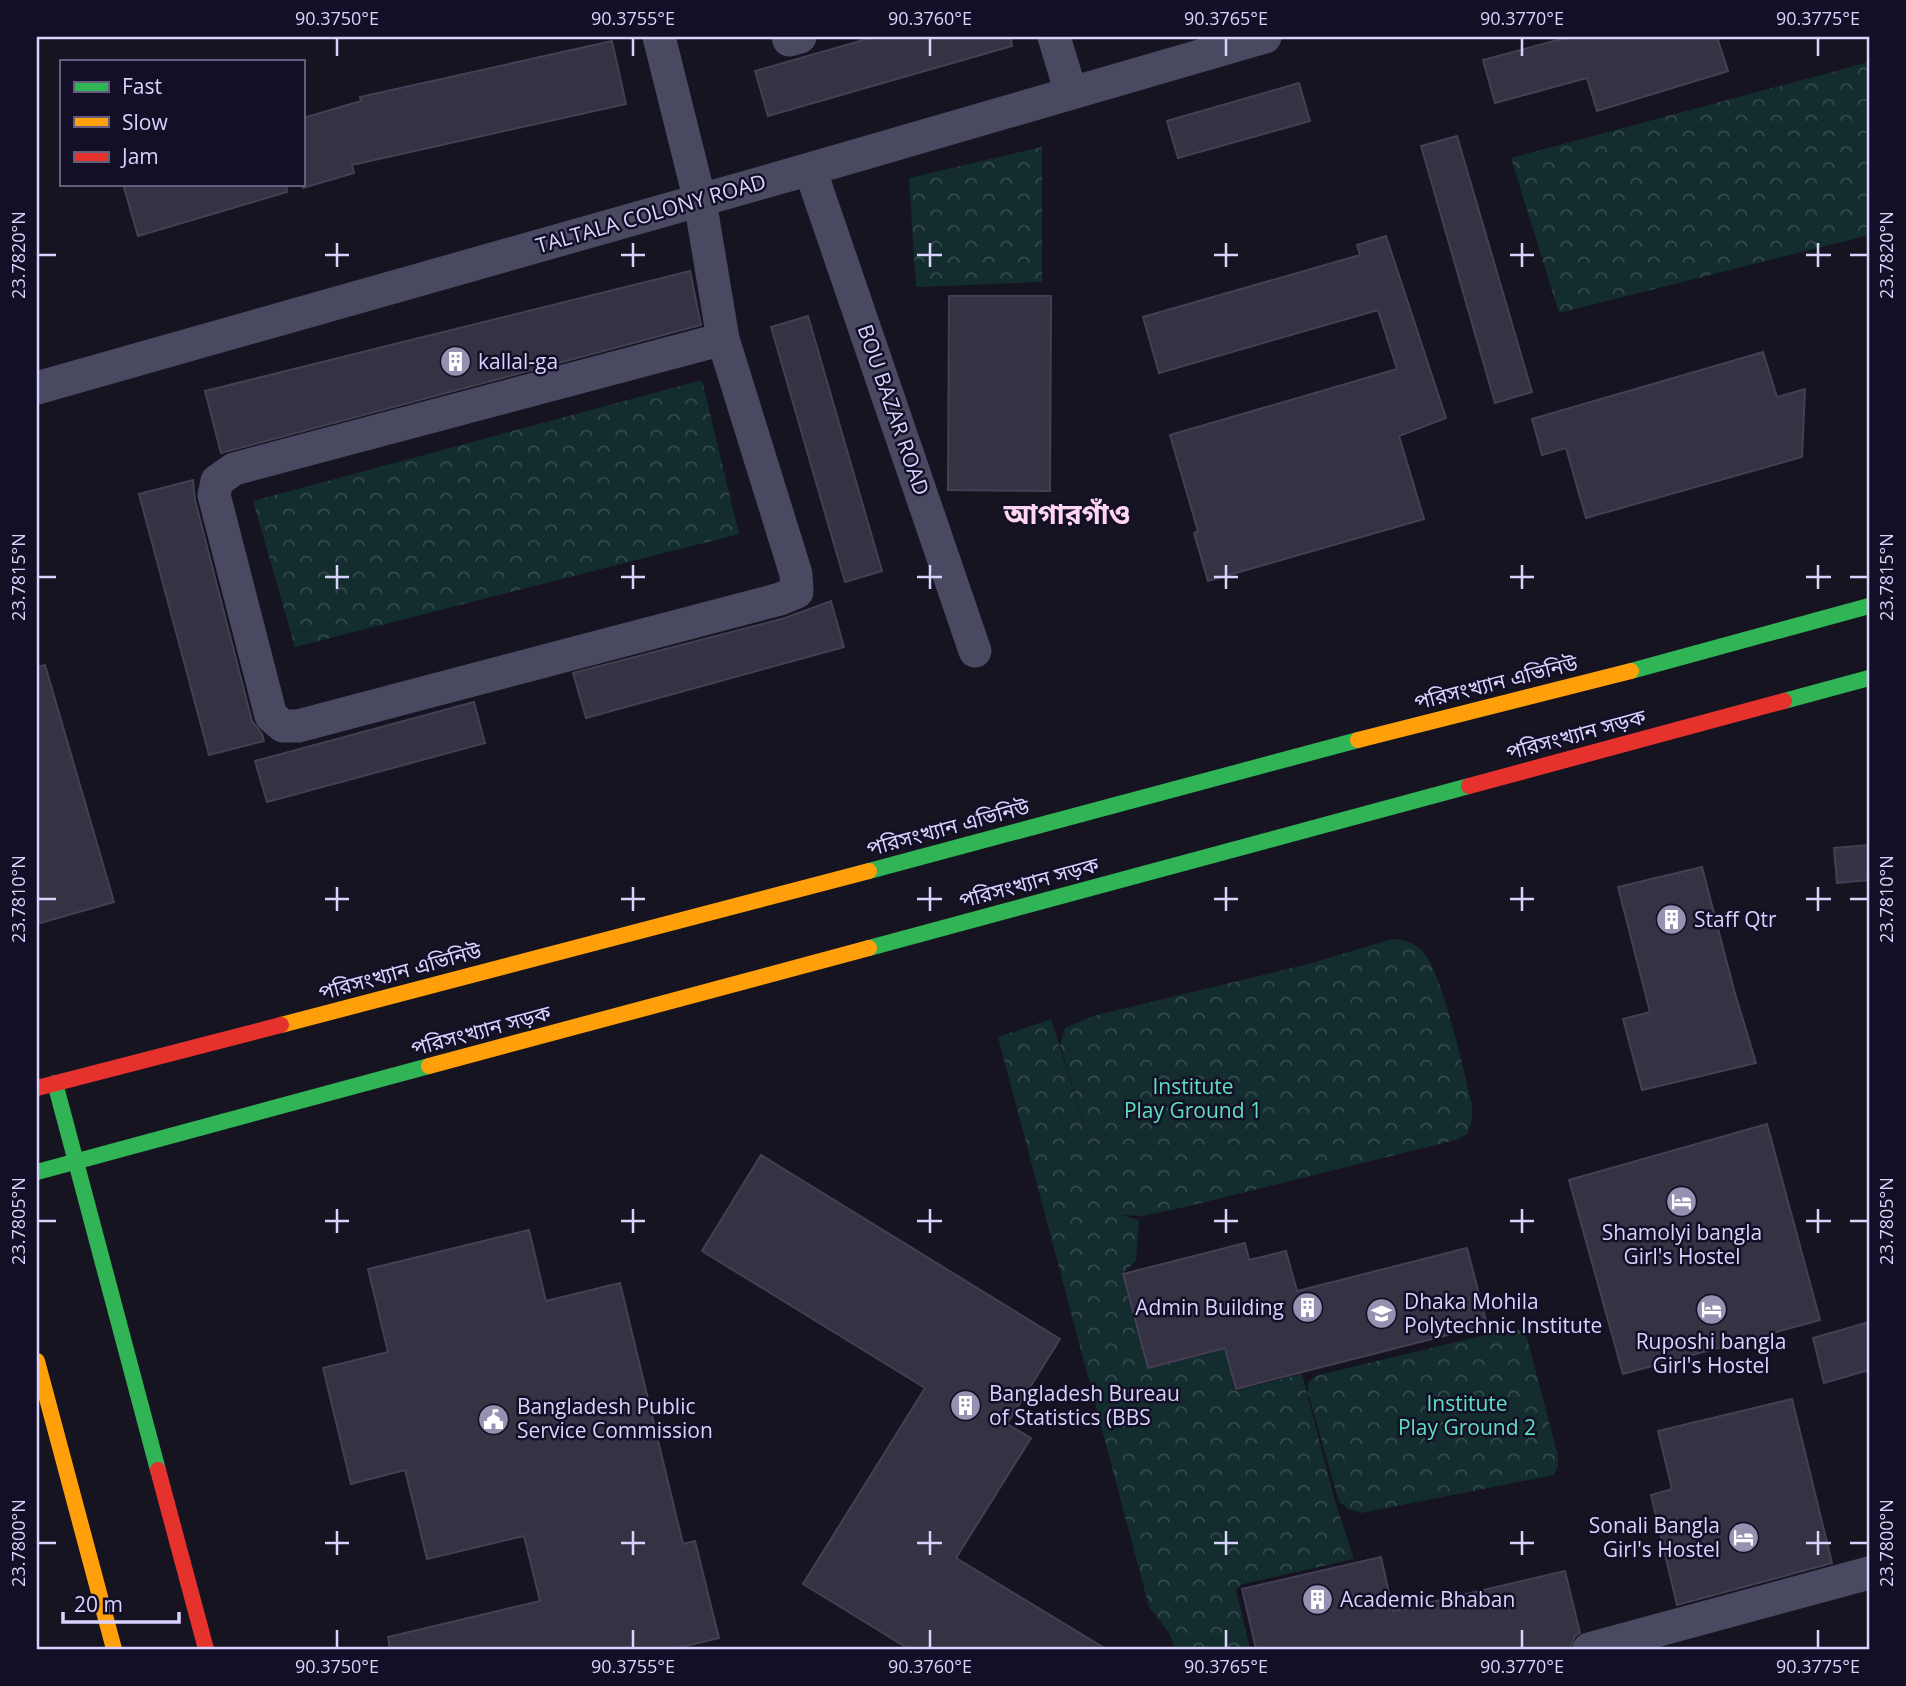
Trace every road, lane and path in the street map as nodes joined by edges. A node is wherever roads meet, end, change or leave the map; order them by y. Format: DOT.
graph roads {
  1 [pos="659,37"];
  2 [pos="788,37"];
  3 [pos="800,37"];
  4 [pos="1054,37"];
  5 [pos="1265,37"];
  6 [pos="1071,93"];
  7 [pos="810,169"];
  8 [pos="700,201"];
  9 [pos="723,339"];
  10 [pos="37,388"];
  11 [pos="1869,606"];
  12 [pos="975,651"];
  13 [pos="1869,678"];
  14 [pos="55,1083"];
  15 [pos="37,1088"];
  16 [pos="76,1162"];
  17 [pos="37,1172"];
  18 [pos="37,1361"];
  19 [pos="1867,1580"];
  20 [pos="114,1649"];
  21 [pos="206,1649"];
  22 [pos="1589,1649"];
  1 -- 8 [label="street"];
  2 -- 3 [label="street"];
  4 -- 6 [label="street"];
  5 -- 6 [label="street, TALTALA COLONY ROAD"];
  6 -- 7 [label="street, TALTALA COLONY ROAD"];
  7 -- 8 [label="street, TALTALA COLONY ROAD"];
  7 -- 12 [label="street, BOU BAZAR ROAD"];
  8 -- 9 [label="street"];
  8 -- 10 [label="street, TALTALA COLONY ROAD"];
  9 -- 9 [label="street"];
  11 -- 14 [label="street, পরিসংখ্যান এভিনিউ"];
  13 -- 16 [label="street, পরিসংখ্যান সড়ক"];
  14 -- 15 [label="street, পরিসংখ্যান এভিনিউ"];
  14 -- 16 [label="street"];
  16 -- 17 [label="street, পরিসংখ্যান সড়ক"];
  16 -- 21 [label="street"];
  18 -- 20 [label="street"];
  19 -- 22 [label="street"];
}
